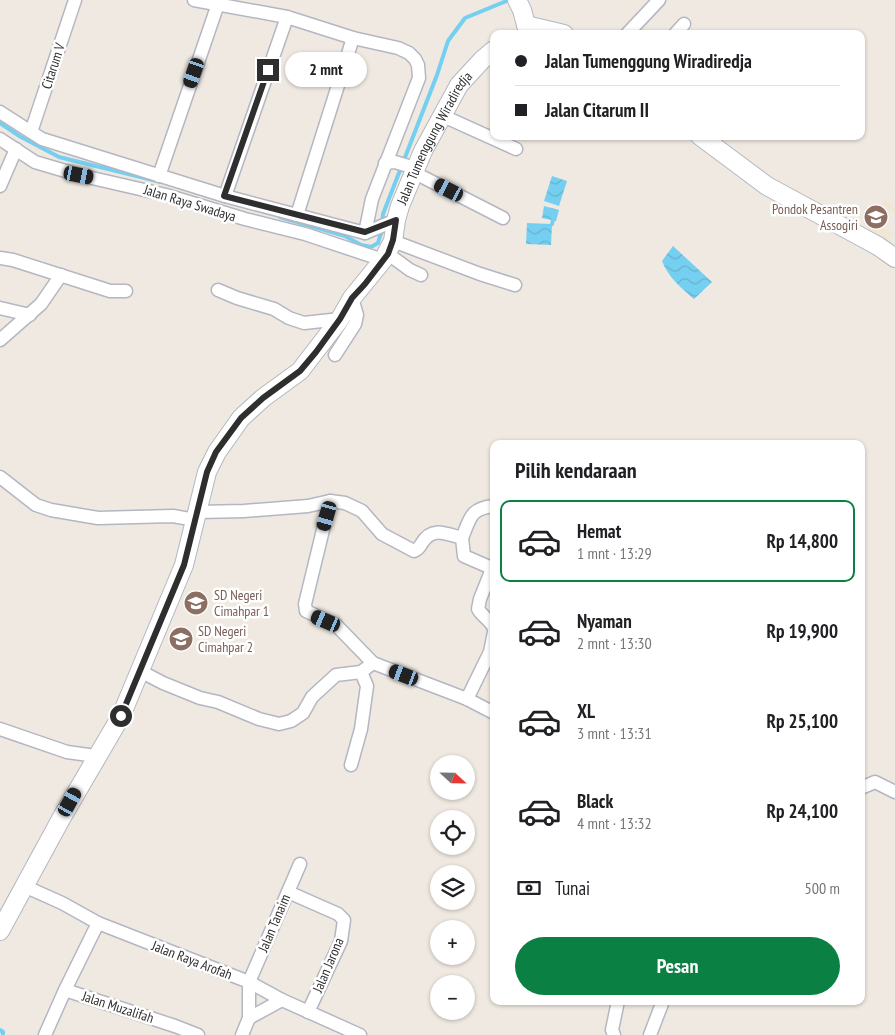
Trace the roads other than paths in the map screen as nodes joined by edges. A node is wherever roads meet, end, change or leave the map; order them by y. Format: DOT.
graph roads {
  1 [pos="75,0"];
  2 [pos="194,0"];
  3 [pos="517,0"];
  4 [pos="659,0"];
  5 [pos="218,4"];
  6 [pos="287,16"];
  7 [pos="521,29"];
  8 [pos="631,30"];
  9 [pos="353,38"];
  10 [pos="490,53"];
  11 [pos="0,112"];
  12 [pos="443,116"];
  13 [pos="31,132"];
  14 [pos="0,138"];
  15 [pos="490,138"];
  16 [pos="495,140"];
  17 [pos="705,140"];
  18 [pos="16,149"];
  19 [pos="516,150"];
  20 [pos="403,166"];
  21 [pos="159,176"];
  22 [pos="0,186"];
  23 [pos="224,196"];
  24 [pos="297,214"];
  25 [pos="503,218"];
  26 [pos="381,226"];
  27 [pos="388,251"];
  28 [pos="0,258"];
  29 [pos="895,258"];
  30 [pos="62,275"];
  31 [pos="421,275"];
  32 [pos="515,285"];
  33 [pos="218,290"];
  34 [pos="126,292"];
  35 [pos="352,298"];
  36 [pos="0,308"];
  37 [pos="30,315"];
  38 [pos="340,319"];
  39 [pos="0,340"];
  40 [pos="335,356"];
  41 [pos="0,477"];
  42 [pos="330,501"];
  43 [pos="490,506"];
  44 [pos="197,516"];
  45 [pos="462,538"];
  46 [pos="490,568"];
  47 [pos="490,576"];
  48 [pos="490,621"];
  49 [pos="490,652"];
  50 [pos="372,663"];
  51 [pos="140,671"];
  52 [pos="361,672"];
  53 [pos="468,699"];
  54 [pos="490,711"];
  55 [pos="0,729"];
  56 [pos="96,756"];
  57 [pos="351,765"];
  58 [pos="865,786"];
  59 [pos="895,792"];
  60 [pos="300,864"];
  61 [pos="24,886"];
  62 [pos="288,892"];
  63 [pos="98,923"];
  64 [pos="0,931"];
  65 [pos="249,982"];
  66 [pos="65,990"];
  67 [pos="282,1000"];
  68 [pos="617,1005"];
  69 [pos="661,1005"];
  70 [pos="308,1012"];
  71 [pos="249,1018"];
  72 [pos="45,1035"];
  73 [pos="198,1035"];
  74 [pos="242,1035"];
  75 [pos="360,1035"];
  76 [pos="614,1035"];
  77 [pos="650,1035"];
  1 -- 13 [label="street, Citarum V"];
  2 -- 5 [label="street"];
  3 -- 7 [label="street"];
  4 -- 8 [label="street"];
  5 -- 6 [label="street"];
  5 -- 21 [label="street"];
  6 -- 9 [label="street"];
  6 -- 23 [label="street"];
  9 -- 20 [label="street"];
  9 -- 24 [label="street"];
  10 -- 12 [label="street, Jalan Tumenggung Wiradiredja"];
  11 -- 13 [label="street"];
  12 -- 15 [label="street"];
  12 -- 20 [label="street, Jalan Tumenggung Wiradiredja"];
  13 -- 21 [label="street"];
  14 -- 18 [label="street, Jalan Raya Swadaya"];
  16 -- 19 [label="street"];
  17 -- 29 [label="street"];
  18 -- 22 [label="street"];
  18 -- 27 [label="street, Jalan Raya Swadaya"];
  20 -- 25 [label="street"];
  20 -- 26 [label="street, Jalan Tumenggung Wiradiredja"];
  20 -- 26 [label="street"];
  21 -- 23 [label="street"];
  23 -- 24 [label="street"];
  24 -- 26 [label="street"];
  26 -- 27 [label="street, Jalan Tumenggung Wiradiredja"];
  27 -- 31 [label="street"];
  27 -- 32 [label="street"];
  27 -- 35 [label="street"];
  28 -- 30 [label="street"];
  30 -- 34 [label="street"];
  30 -- 37 [label="street"];
  33 -- 38 [label="street"];
  35 -- 38 [label="street"];
  35 -- 40 [label="street"];
  36 -- 37 [label="street"];
  37 -- 39 [label="street"];
  38 -- 44 [label="street"];
  41 -- 44 [label="street"];
  42 -- 44 [label="street"];
  42 -- 45 [label="street"];
  42 -- 50 [label="street"];
  43 -- 45 [label="street"];
  44 -- 51 [label="street"];
  45 -- 46 [label="street"];
  47 -- 48 [label="street"];
  49 -- 53 [label="street"];
  50 -- 52 [label="street"];
  50 -- 53 [label="street"];
  51 -- 52 [label="street"];
  51 -- 56 [label="street"];
  52 -- 57 [label="street"];
  53 -- 54 [label="street"];
  55 -- 56 [label="street"];
  56 -- 61 [label="street"];
  58 -- 59 [label="street"];
  60 -- 62 [label="street, Jalan Tanaim"];
  61 -- 63 [label="street, Jalan Raya Arofah"];
  61 -- 64 [label="street"];
  62 -- 65 [label="street, Jalan Tanaim"];
  62 -- 70 [label="street, Jalan Jarona"];
  63 -- 65 [label="street, Jalan Raya Arofah"];
  63 -- 66 [label="street"];
  65 -- 67 [label="street, Jalan Raya Arofah"];
  65 -- 71 [label="street"];
  66 -- 72 [label="street"];
  66 -- 73 [label="street, Jalan Muzalifah"];
  67 -- 70 [label="street, Jalan Raya Arofah"];
  67 -- 71 [label="street"];
  68 -- 76 [label="street"];
  69 -- 77 [label="street"];
  70 -- 75 [label="street, Jalan Raya Arofah"];
  71 -- 74 [label="street"];
}
